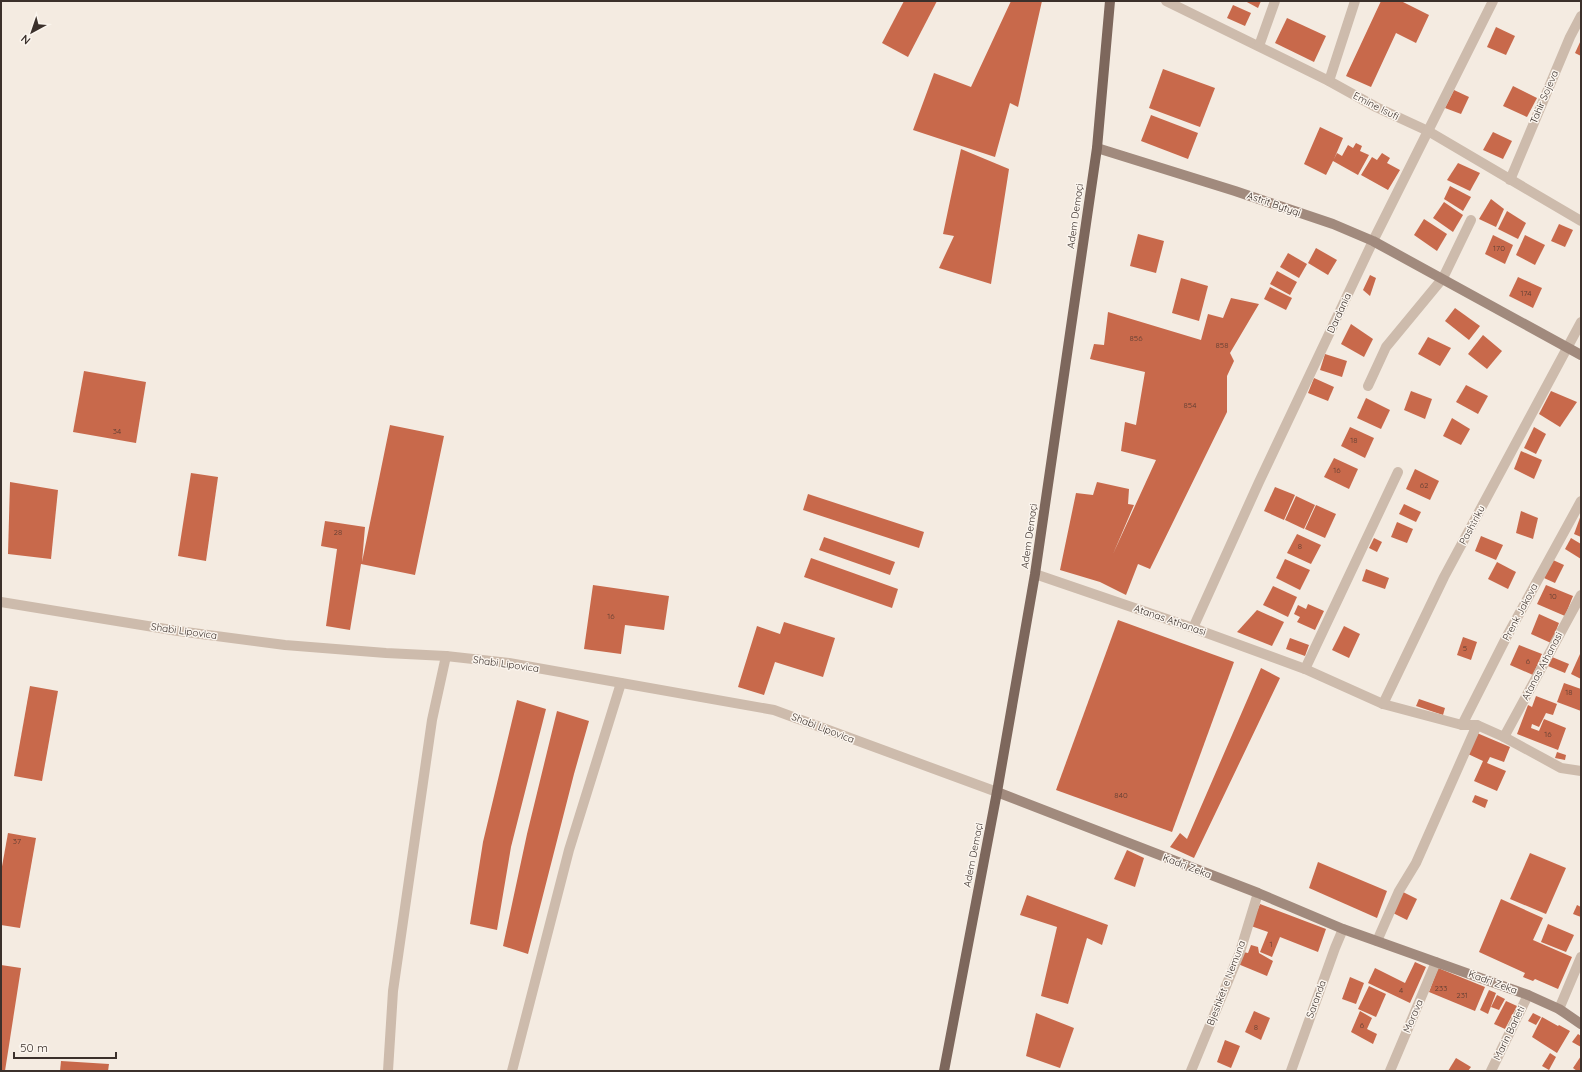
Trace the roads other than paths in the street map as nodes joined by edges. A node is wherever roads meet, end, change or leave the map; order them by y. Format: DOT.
graph roads {
  1 [pos="1110,1"];
  2 [pos="1166,1"];
  3 [pos="1275,1"];
  4 [pos="1355,1"];
  5 [pos="1493,1"];
  6 [pos="1581,16"];
  7 [pos="1259,46"];
  8 [pos="1329,81"];
  9 [pos="1428,131"];
  10 [pos="1098,148"];
  11 [pos="1510,180"];
  12 [pos="1471,220"];
  13 [pos="1581,221"];
  14 [pos="1374,240"];
  15 [pos="1442,278"];
  16 [pos="1581,322"];
  17 [pos="1567,348"];
  18 [pos="1581,355"];
  19 [pos="1368,386"];
  20 [pos="1398,472"];
  21 [pos="1581,501"];
  22 [pos="1035,574"];
  23 [pos="1581,595"];
  24 [pos="1,602"];
  25 [pos="1193,628"];
  26 [pos="446,656"];
  27 [pos="1305,669"];
  28 [pos="621,683"];
  29 [pos="1382,704"];
  30 [pos="1462,725"];
  31 [pos="1477,725"];
  32 [pos="1504,737"];
  33 [pos="1581,771"];
  34 [pos="997,792"];
  35 [pos="1258,893"];
  36 [pos="1343,929"];
  37 [pos="1378,941"];
  38 [pos="1581,957"];
  39 [pos="1436,962"];
  40 [pos="1528,996"];
  41 [pos="1559,1009"];
  42 [pos="1581,1024"];
  43 [pos="388,1071"];
  44 [pos="512,1071"];
  45 [pos="944,1071"];
  46 [pos="1191,1071"];
  47 [pos="1291,1071"];
  48 [pos="1390,1071"];
  49 [pos="1491,1071"];
  1 -- 10 [label="main road, Adem Demaçi"];
  2 -- 7 [label="street, Emine Isufi"];
  3 -- 7 [label="street"];
  4 -- 8 [label="street"];
  5 -- 9 [label="street, Dardania"];
  6 -- 11 [label="street, Tahir Sojeva"];
  7 -- 8 [label="street, Emine Isufi"];
  8 -- 9 [label="street, Emine Isufi"];
  9 -- 11 [label="street, Emine Isufi"];
  9 -- 14 [label="street, Dardania"];
  10 -- 14 [label="street, Astrit Bytyqi"];
  10 -- 22 [label="main road, Adem Demaçi"];
  11 -- 13 [label="street, Emine Isufi"];
  12 -- 15 [label="street"];
  14 -- 15 [label="street, Astrit Bytyqi"];
  14 -- 25 [label="street, Dardania"];
  15 -- 17 [label="street, Astrit Bytyqi"];
  15 -- 19 [label="street"];
  16 -- 17 [label="street, Pashtriku"];
  17 -- 18 [label="street, Astrit Bytyqi"];
  17 -- 29 [label="street, Pashtriku"];
  20 -- 27 [label="street"];
  21 -- 30 [label="street, Prenk Jakova"];
  22 -- 25 [label="street, Atanas Athanasi"];
  22 -- 34 [label="main road, Adem Demaçi"];
  23 -- 32 [label="street, Atanas Athanasi"];
  24 -- 26 [label="street, Shabi Lipovica"];
  25 -- 27 [label="street, Atanas Athanasi"];
  26 -- 28 [label="street, Shabi Lipovica"];
  26 -- 43 [label="street"];
  27 -- 29 [label="street, Atanas Athanasi"];
  28 -- 34 [label="street, Shabi Lipovica"];
  28 -- 44 [label="street"];
  29 -- 30 [label="street, Atanas Athanasi"];
  30 -- 31 [label="street, Atanas Athanasi"];
  31 -- 32 [label="street, Atanas Athanasi"];
  31 -- 37 [label="street"];
  32 -- 33 [label="street, Atanas Athanasi"];
  34 -- 35 [label="street, Kadri Zeka"];
  34 -- 45 [label="main road, Adem Demaçi"];
  35 -- 36 [label="street, Kadri Zeka"];
  35 -- 46 [label="street, Bjeshkët e Nemuna"];
  36 -- 37 [label="street, Kadri Zeka"];
  36 -- 47 [label="street, Saranda"];
  37 -- 39 [label="street, Kadri Zeka"];
  38 -- 41 [label="street"];
  39 -- 40 [label="street, Kadri Zeka"];
  39 -- 48 [label="street, Morava"];
  40 -- 41 [label="street, Kadri Zeka"];
  40 -- 49 [label="street, Marin Barleti"];
  41 -- 42 [label="street, Kadri Zeka"];
}
